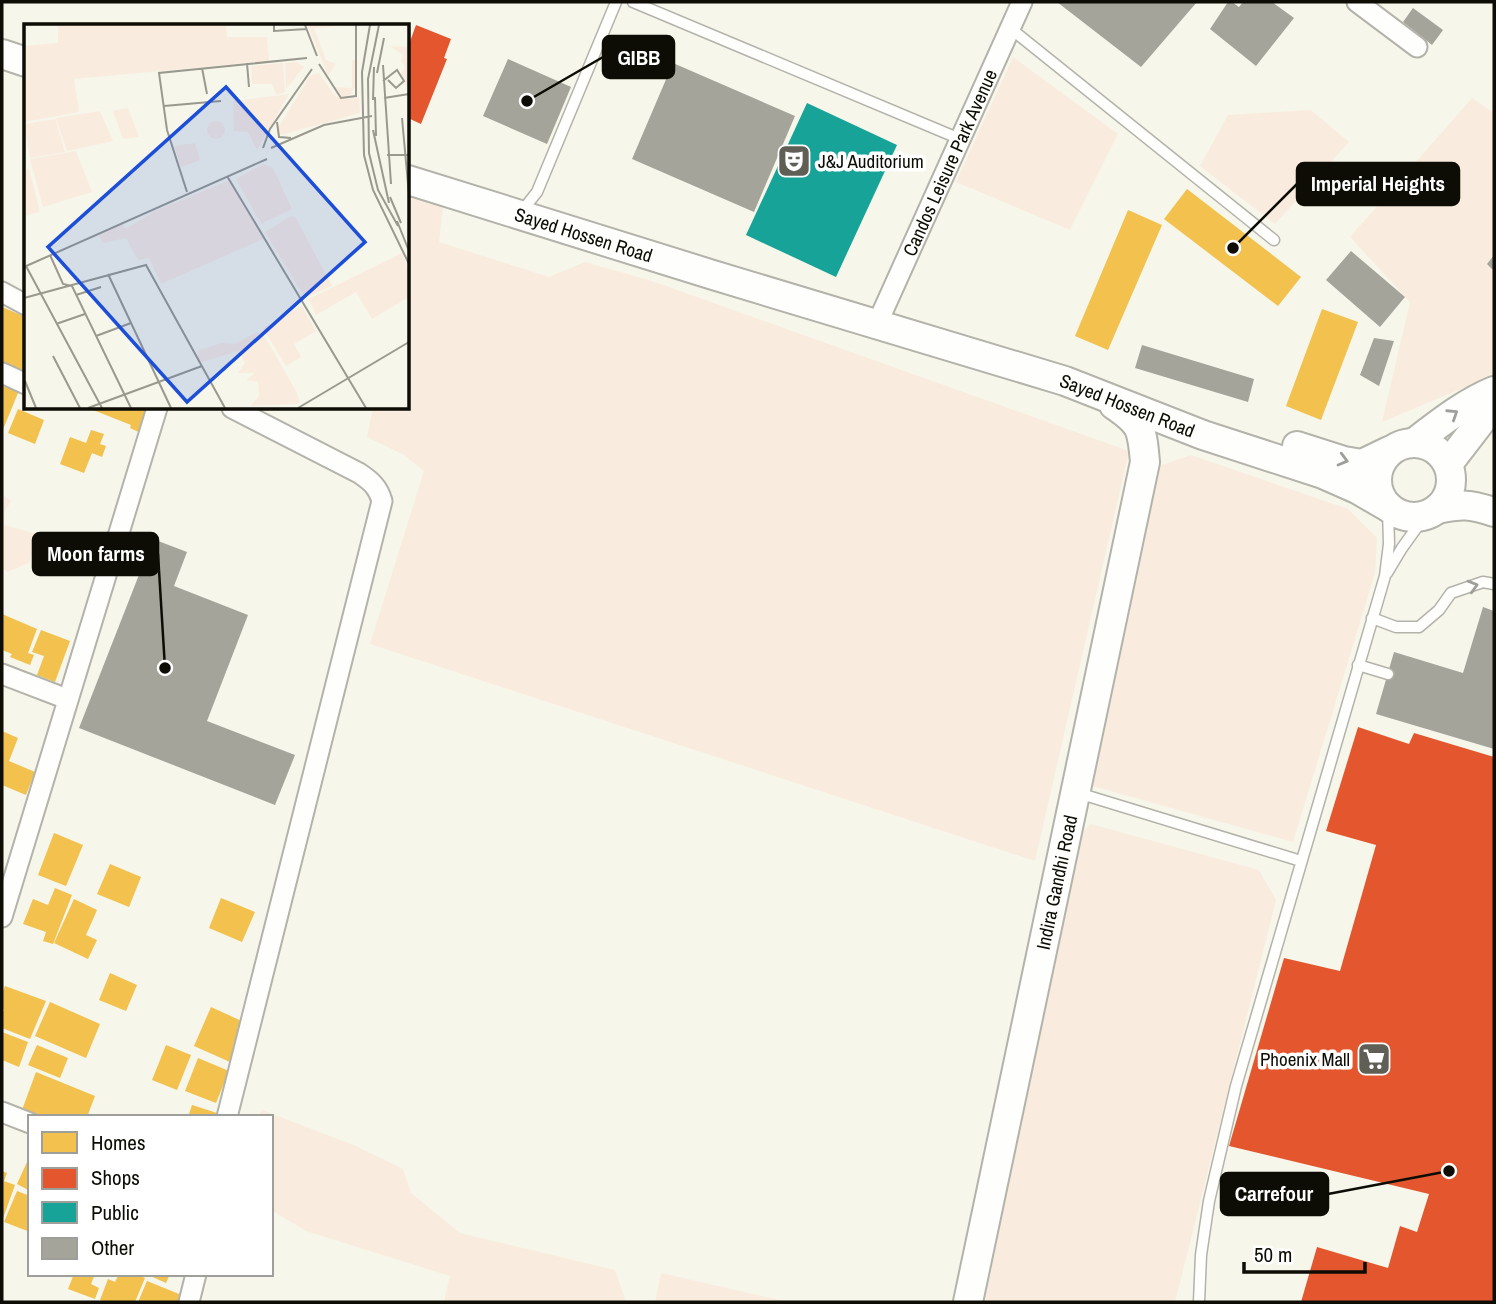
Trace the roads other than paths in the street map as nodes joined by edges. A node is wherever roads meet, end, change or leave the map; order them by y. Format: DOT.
graph roads {
  1 [pos="617,2"];
  2 [pos="633,2"];
  3 [pos="1022,2"];
  4 [pos="1357,2"];
  5 [pos="1010,28"];
  6 [pos="1417,47"];
  7 [pos="2,54"];
  8 [pos="24,61"];
  9 [pos="960,139"];
  10 [pos="410,181"];
  11 [pos="520,214"];
  12 [pos="1273,240"];
  13 [pos="2,292"];
  14 [pos="24,303"];
  15 [pos="877,324"];
  16 [pos="2,373"];
  17 [pos="1054,377"];
  18 [pos="24,383"];
  19 [pos="1494,391"];
  20 [pos="1100,395"];
  21 [pos="1494,405"];
  22 [pos="156,410"];
  23 [pos="236,410"];
  24 [pos="1203,435"];
  25 [pos="1402,446"];
  26 [pos="1145,462"];
  27 [pos="1449,468"];
  28 [pos="1494,492"];
  29 [pos="1388,507"];
  30 [pos="1431,512"];
  31 [pos="1494,512"];
  32 [pos="1385,576"];
  33 [pos="1494,584"];
  34 [pos="1372,618"];
  35 [pos="1358,665"];
  36 [pos="2,674"];
  37 [pos="1388,674"];
  38 [pos="67,699"];
  39 [pos="1075,792"];
  40 [pos="1301,861"];
  41 [pos="2,917"];
  42 [pos="2,1112"];
  43 [pos="228,1115"];
  44 [pos="28,1122"];
  45 [pos="196,1276"];
  46 [pos="189,1302"];
  47 [pos="968,1302"];
  48 [pos="1199,1302"];
  1 -- 11 [label="lane"];
  2 -- 9 [label="lane"];
  3 -- 5 [label="street, Candos Leisure Park Avenue"];
  4 -- 6 [label="street"];
  5 -- 9 [label="street, Candos Leisure Park Avenue"];
  5 -- 12 [label="lane"];
  7 -- 8 [label="main road"];
  9 -- 15 [label="street, Candos Leisure Park Avenue"];
  10 -- 11 [label="main road, Sayed Hossen Road"];
  11 -- 15 [label="main road, Sayed Hossen Road"];
  13 -- 14 [label="street"];
  15 -- 17 [label="main road, Sayed Hossen Road"];
  16 -- 18 [label="street"];
  17 -- 20 [label="main road, Sayed Hossen Road"];
  17 -- 25 [label="main road, Sayed Hossen Road, one-way"];
  25 -- 19 [label="main road, one-way"];
  20 -- 24 [label="main road, Sayed Hossen Road"];
  20 -- 26 [label="main road, Indira Gandhi Road"];
  21 -- 27 [label="main road"];
  22 -- 38 [label="street"];
  23 -- 43 [label="street"];
  24 -- 26 [label="main road"];
  24 -- 29 [label="main road, Sayed Hossen Road"];
  25 -- 27 [label="main road"];
  25 -- 29 [label="main road"];
  26 -- 39 [label="main road, Indira Gandhi Road"];
  27 -- 28 [label="main road"];
  27 -- 30 [label="main road"];
  29 -- 30 [label="main road"];
  29 -- 32 [label="lane"];
  30 -- 31 [label="main road"];
  30 -- 32 [label="lane"];
  32 -- 34 [label="lane"];
  34 -- 33 [label="lane, one-way"];
  34 -- 35 [label="lane"];
  35 -- 37 [label="lane"];
  35 -- 40 [label="lane"];
  36 -- 38 [label="street"];
  38 -- 41 [label="street"];
  39 -- 40 [label="lane"];
  39 -- 47 [label="main road, Indira Gandhi Road"];
  40 -- 48 [label="lane"];
  42 -- 44 [label="street"];
  45 -- 46 [label="street"];
}
